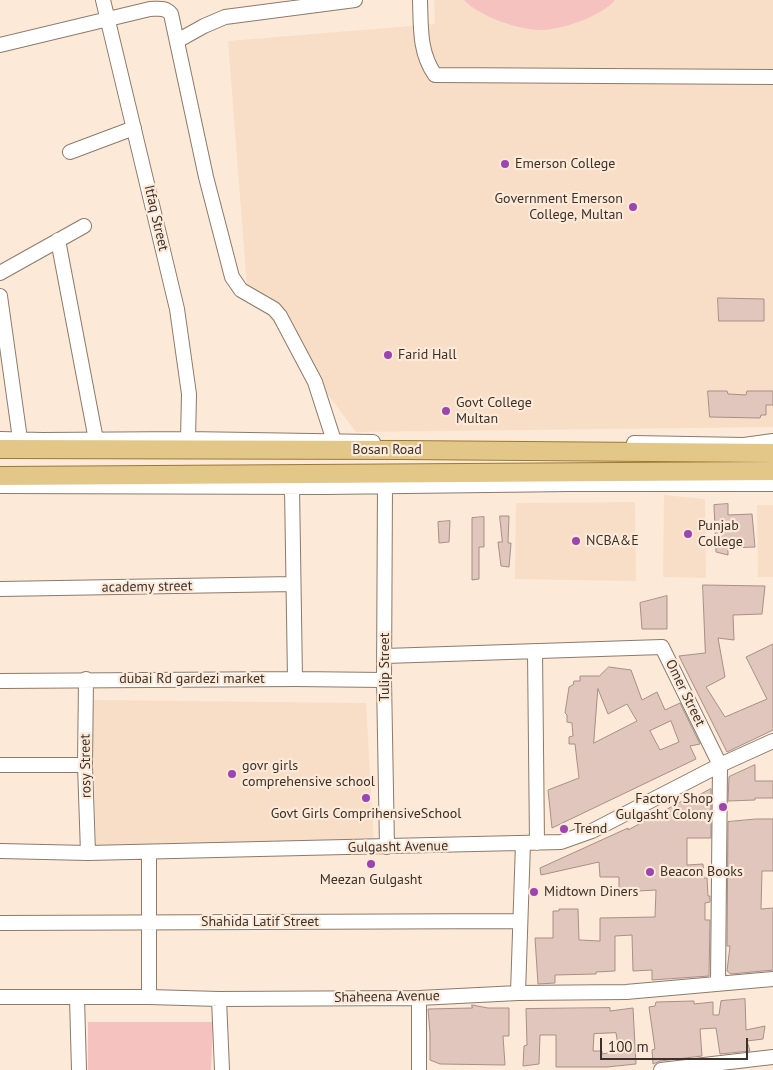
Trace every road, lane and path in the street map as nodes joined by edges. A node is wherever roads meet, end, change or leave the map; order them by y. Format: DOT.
graph roads {
  1 [pos="103,0"];
  2 [pos="355,0"];
  3 [pos="420,0"];
  4 [pos="109,20"];
  5 [pos="177,41"];
  6 [pos="0,45"];
  7 [pos="773,77"];
  8 [pos="134,128"];
  9 [pos="70,152"];
  10 [pos="84,226"];
  11 [pos="58,240"];
  12 [pos="0,273"];
  13 [pos="0,296"];
  14 [pos="0,439"];
  15 [pos="20,440"];
  16 [pos="96,440"];
  17 [pos="334,440"];
  18 [pos="773,440"];
  19 [pos="194,444"];
  20 [pos="0,449"];
  21 [pos="773,453"];
  22 [pos="773,471"];
  23 [pos="201,474"];
  24 [pos="0,476"];
  25 [pos="773,484"];
  26 [pos="0,486"];
  27 [pos="385,486"];
  28 [pos="292,487"];
  29 [pos="293,584"];
  30 [pos="0,589"];
  31 [pos="535,652"];
  32 [pos="385,656"];
  33 [pos="295,679"];
  34 [pos="86,680"];
  35 [pos="384,680"];
  36 [pos="0,681"];
  37 [pos="773,741"];
  38 [pos="0,765"];
  39 [pos="85,765"];
  40 [pos="720,765"];
  41 [pos="537,843"];
  42 [pos="523,844"];
  43 [pos="387,847"];
  44 [pos="0,851"];
  45 [pos="149,852"];
  46 [pos="88,853"];
  47 [pos="520,921"];
  48 [pos="0,922"];
  49 [pos="149,922"];
  50 [pos="773,979"];
  51 [pos="718,983"];
  52 [pos="518,993"];
  53 [pos="0,997"];
  54 [pos="149,997"];
  55 [pos="77,998"];
  56 [pos="419,998"];
  57 [pos="219,999"];
  58 [pos="773,1057"];
  59 [pos="79,1070"];
  60 [pos="222,1070"];
  61 [pos="419,1070"];
  62 [pos="661,1070"];
  1 -- 4 [label="street, Itfaq Street"];
  2 -- 5 [label="street"];
  3 -- 7 [label="street"];
  4 -- 5 [label="street"];
  4 -- 6 [label="street"];
  4 -- 8 [label="street, Itfaq Street"];
  5 -- 17 [label="street"];
  8 -- 9 [label="street"];
  8 -- 19 [label="street, Itfaq Street"];
  10 -- 11 [label="street"];
  11 -- 12 [label="street"];
  11 -- 16 [label="street"];
  13 -- 15 [label="street"];
  14 -- 15 [label="street"];
  15 -- 16 [label="street"];
  16 -- 19 [label="street"];
  17 -- 18 [label="street"];
  17 -- 19 [label="street"];
  19 -- 20 [label="main road, Bosan Road"];
  19 -- 21 [label="main road, Bosan Road"];
  19 -- 23 [label="main road"];
  22 -- 23 [label="main road, Bosan Road"];
  23 -- 24 [label="main road, Bosan Road"];
  25 -- 27 [label="street"];
  26 -- 28 [label="street"];
  27 -- 28 [label="street"];
  27 -- 32 [label="street, Tulip Street"];
  28 -- 29 [label="street"];
  29 -- 30 [label="street, academy street"];
  29 -- 33 [label="street"];
  31 -- 32 [label="street, Omer Street"];
  31 -- 40 [label="street, Omer Street"];
  31 -- 41 [label="street"];
  32 -- 35 [label="street, Tulip Street"];
  33 -- 34 [label="street, dubai Rd gardezi market"];
  33 -- 35 [label="street, dubai Rd gardezi market"];
  34 -- 36 [label="street, dubai Rd gardezi market"];
  34 -- 39 [label="street, rosy Street"];
  35 -- 43 [label="street, Tulip Street"];
  37 -- 40 [label="street, Gulgasht Avenue"];
  38 -- 39 [label="street"];
  39 -- 46 [label="street, rosy Street"];
  40 -- 41 [label="street, Gulgasht Avenue"];
  40 -- 51 [label="street, Omer Street"];
  41 -- 42 [label="street, Gulgasht Avenue"];
  42 -- 43 [label="street, Gulgasht Avenue"];
  42 -- 47 [label="street"];
  43 -- 45 [label="street, Gulgasht Avenue"];
  44 -- 46 [label="street, Gulgasht Avenue"];
  45 -- 46 [label="street, Gulgasht Avenue"];
  45 -- 49 [label="street"];
  47 -- 49 [label="street, Shahida Latif Street"];
  47 -- 52 [label="street"];
  48 -- 49 [label="street, Shahida Latif Street"];
  49 -- 54 [label="street"];
  50 -- 51 [label="street, Shaheena Avenue"];
  51 -- 52 [label="street, Shaheena Avenue"];
  52 -- 56 [label="street, Shaheena Avenue"];
  53 -- 55 [label="street, Shaheena Avenue"];
  54 -- 55 [label="street, Shaheena Avenue"];
  54 -- 57 [label="street, Shaheena Avenue"];
  55 -- 59 [label="street"];
  56 -- 57 [label="street, Shaheena Avenue"];
  56 -- 61 [label="street"];
  57 -- 60 [label="street"];
  58 -- 62 [label="street"];
}
